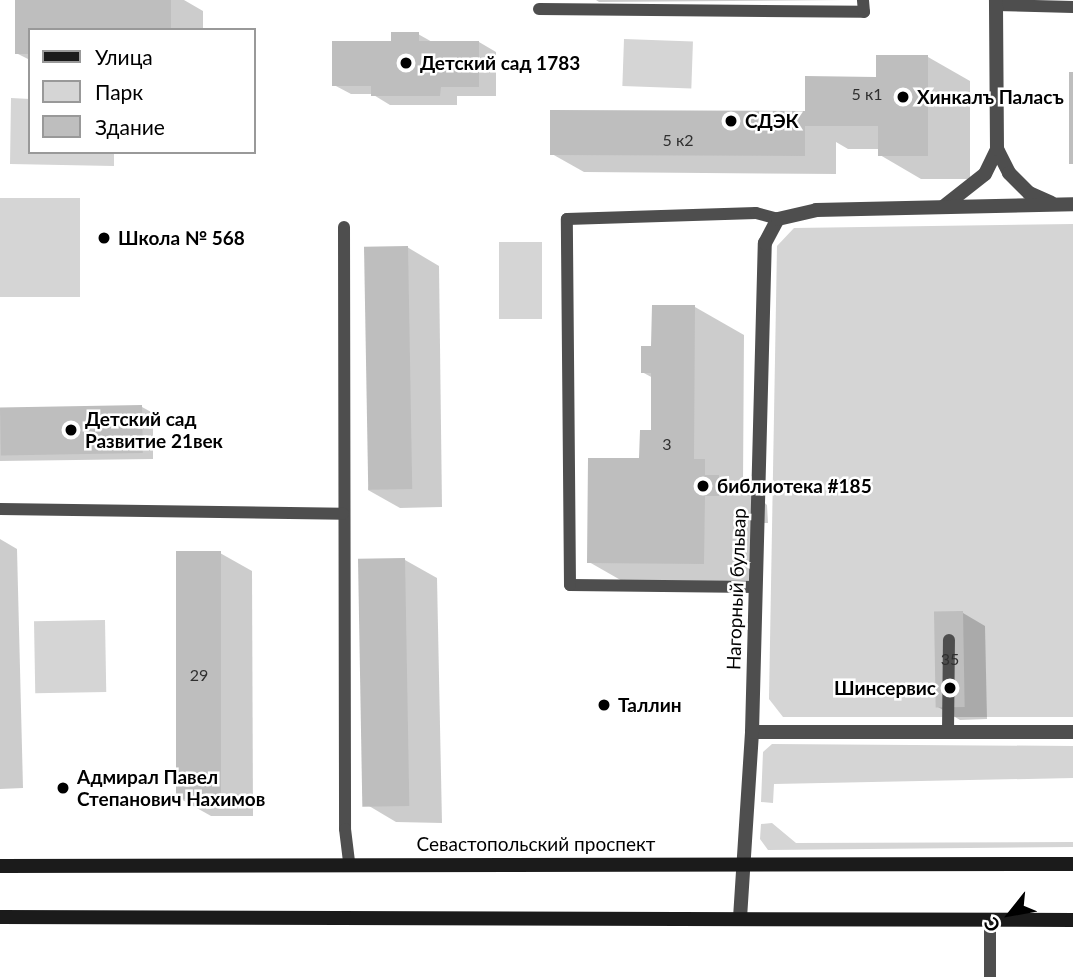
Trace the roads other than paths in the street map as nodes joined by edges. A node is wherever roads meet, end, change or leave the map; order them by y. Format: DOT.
graph roads {
  1 [pos="863,0"];
  2 [pos="996,3"];
  3 [pos="1073,7"];
  4 [pos="539,9"];
  5 [pos="997,149"];
  6 [pos="1053,204"];
  7 [pos="1073,204"];
  8 [pos="942,207"];
  9 [pos="778,219"];
  10 [pos="344,227"];
  11 [pos="0,509"];
  12 [pos="343,514"];
  13 [pos="756,587"];
  14 [pos="949,640"];
  15 [pos="752,732"];
  16 [pos="948,732"];
  17 [pos="1073,732"];
  18 [pos="741,862"];
  19 [pos="349,864"];
  20 [pos="1073,864"];
  21 [pos="0,866"];
  22 [pos="0,917"];
  23 [pos="740,918"];
  24 [pos="990,920"];
  25 [pos="1073,920"];
  26 [pos="990,977"];
  1 -- 4 [label="lane"];
  2 -- 3 [label="lane"];
  2 -- 5 [label="street"];
  5 -- 6 [label="street"];
  5 -- 8 [label="street"];
  6 -- 7 [label="street"];
  6 -- 8 [label="street"];
  8 -- 9 [label="street"];
  9 -- 13 [label="street, Нагорный бульвар"];
  9 -- 13 [label="lane"];
  10 -- 12 [label="lane"];
  11 -- 12 [label="lane"];
  12 -- 19 [label="lane"];
  13 -- 15 [label="street, Нагорный бульвар"];
  14 -- 16 [label="lane"];
  15 -- 16 [label="street"];
  15 -- 18 [label="street, Нагорный бульвар"];
  16 -- 17 [label="street"];
  18 -- 19 [label="main road, Севастопольский проспект"];
  18 -- 20 [label="main road, Севастопольский проспект"];
  18 -- 23 [label="street, Нагорный бульвар"];
  19 -- 21 [label="main road, Севастопольский проспект"];
  22 -- 23 [label="main road"];
  23 -- 24 [label="main road"];
  24 -- 25 [label="main road"];
  24 -- 26 [label="lane"];
}
